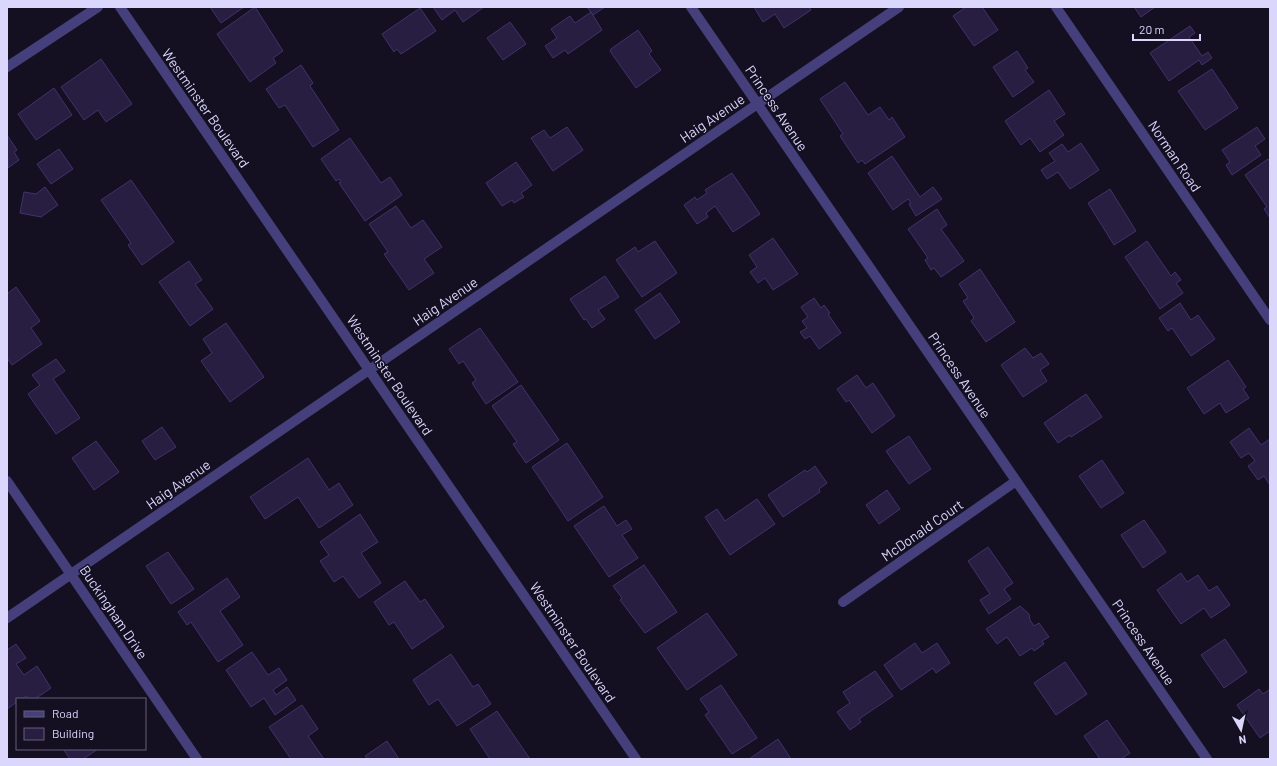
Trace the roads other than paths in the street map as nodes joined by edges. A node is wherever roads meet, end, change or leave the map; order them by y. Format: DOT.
graph roads {
  1 [pos="98,7"];
  2 [pos="120,7"];
  3 [pos="691,7"];
  4 [pos="899,7"];
  5 [pos="1056,7"];
  6 [pos="7,68"];
  7 [pos="757,104"];
  8 [pos="1270,320"];
  9 [pos="369,369"];
  10 [pos="7,481"];
  11 [pos="1016,481"];
  12 [pos="71,575"];
  13 [pos="843,602"];
  14 [pos="7,618"];
  15 [pos="198,759"];
  16 [pos="636,759"];
  17 [pos="1207,759"];
  1 -- 6 [label="street"];
  2 -- 9 [label="street, Westminster Boulevard"];
  3 -- 7 [label="street, Princess Avenue"];
  4 -- 7 [label="street, Haig Avenue"];
  5 -- 8 [label="street, Norman Road"];
  7 -- 9 [label="street, Haig Avenue"];
  7 -- 11 [label="street, Princess Avenue"];
  9 -- 12 [label="street, Haig Avenue"];
  9 -- 16 [label="street, Westminster Boulevard"];
  10 -- 12 [label="street, Buckingham Drive"];
  11 -- 13 [label="street, McDonald Court"];
  11 -- 17 [label="street, Princess Avenue"];
  12 -- 14 [label="street, Haig Avenue"];
  12 -- 15 [label="street, Buckingham Drive"];
}
